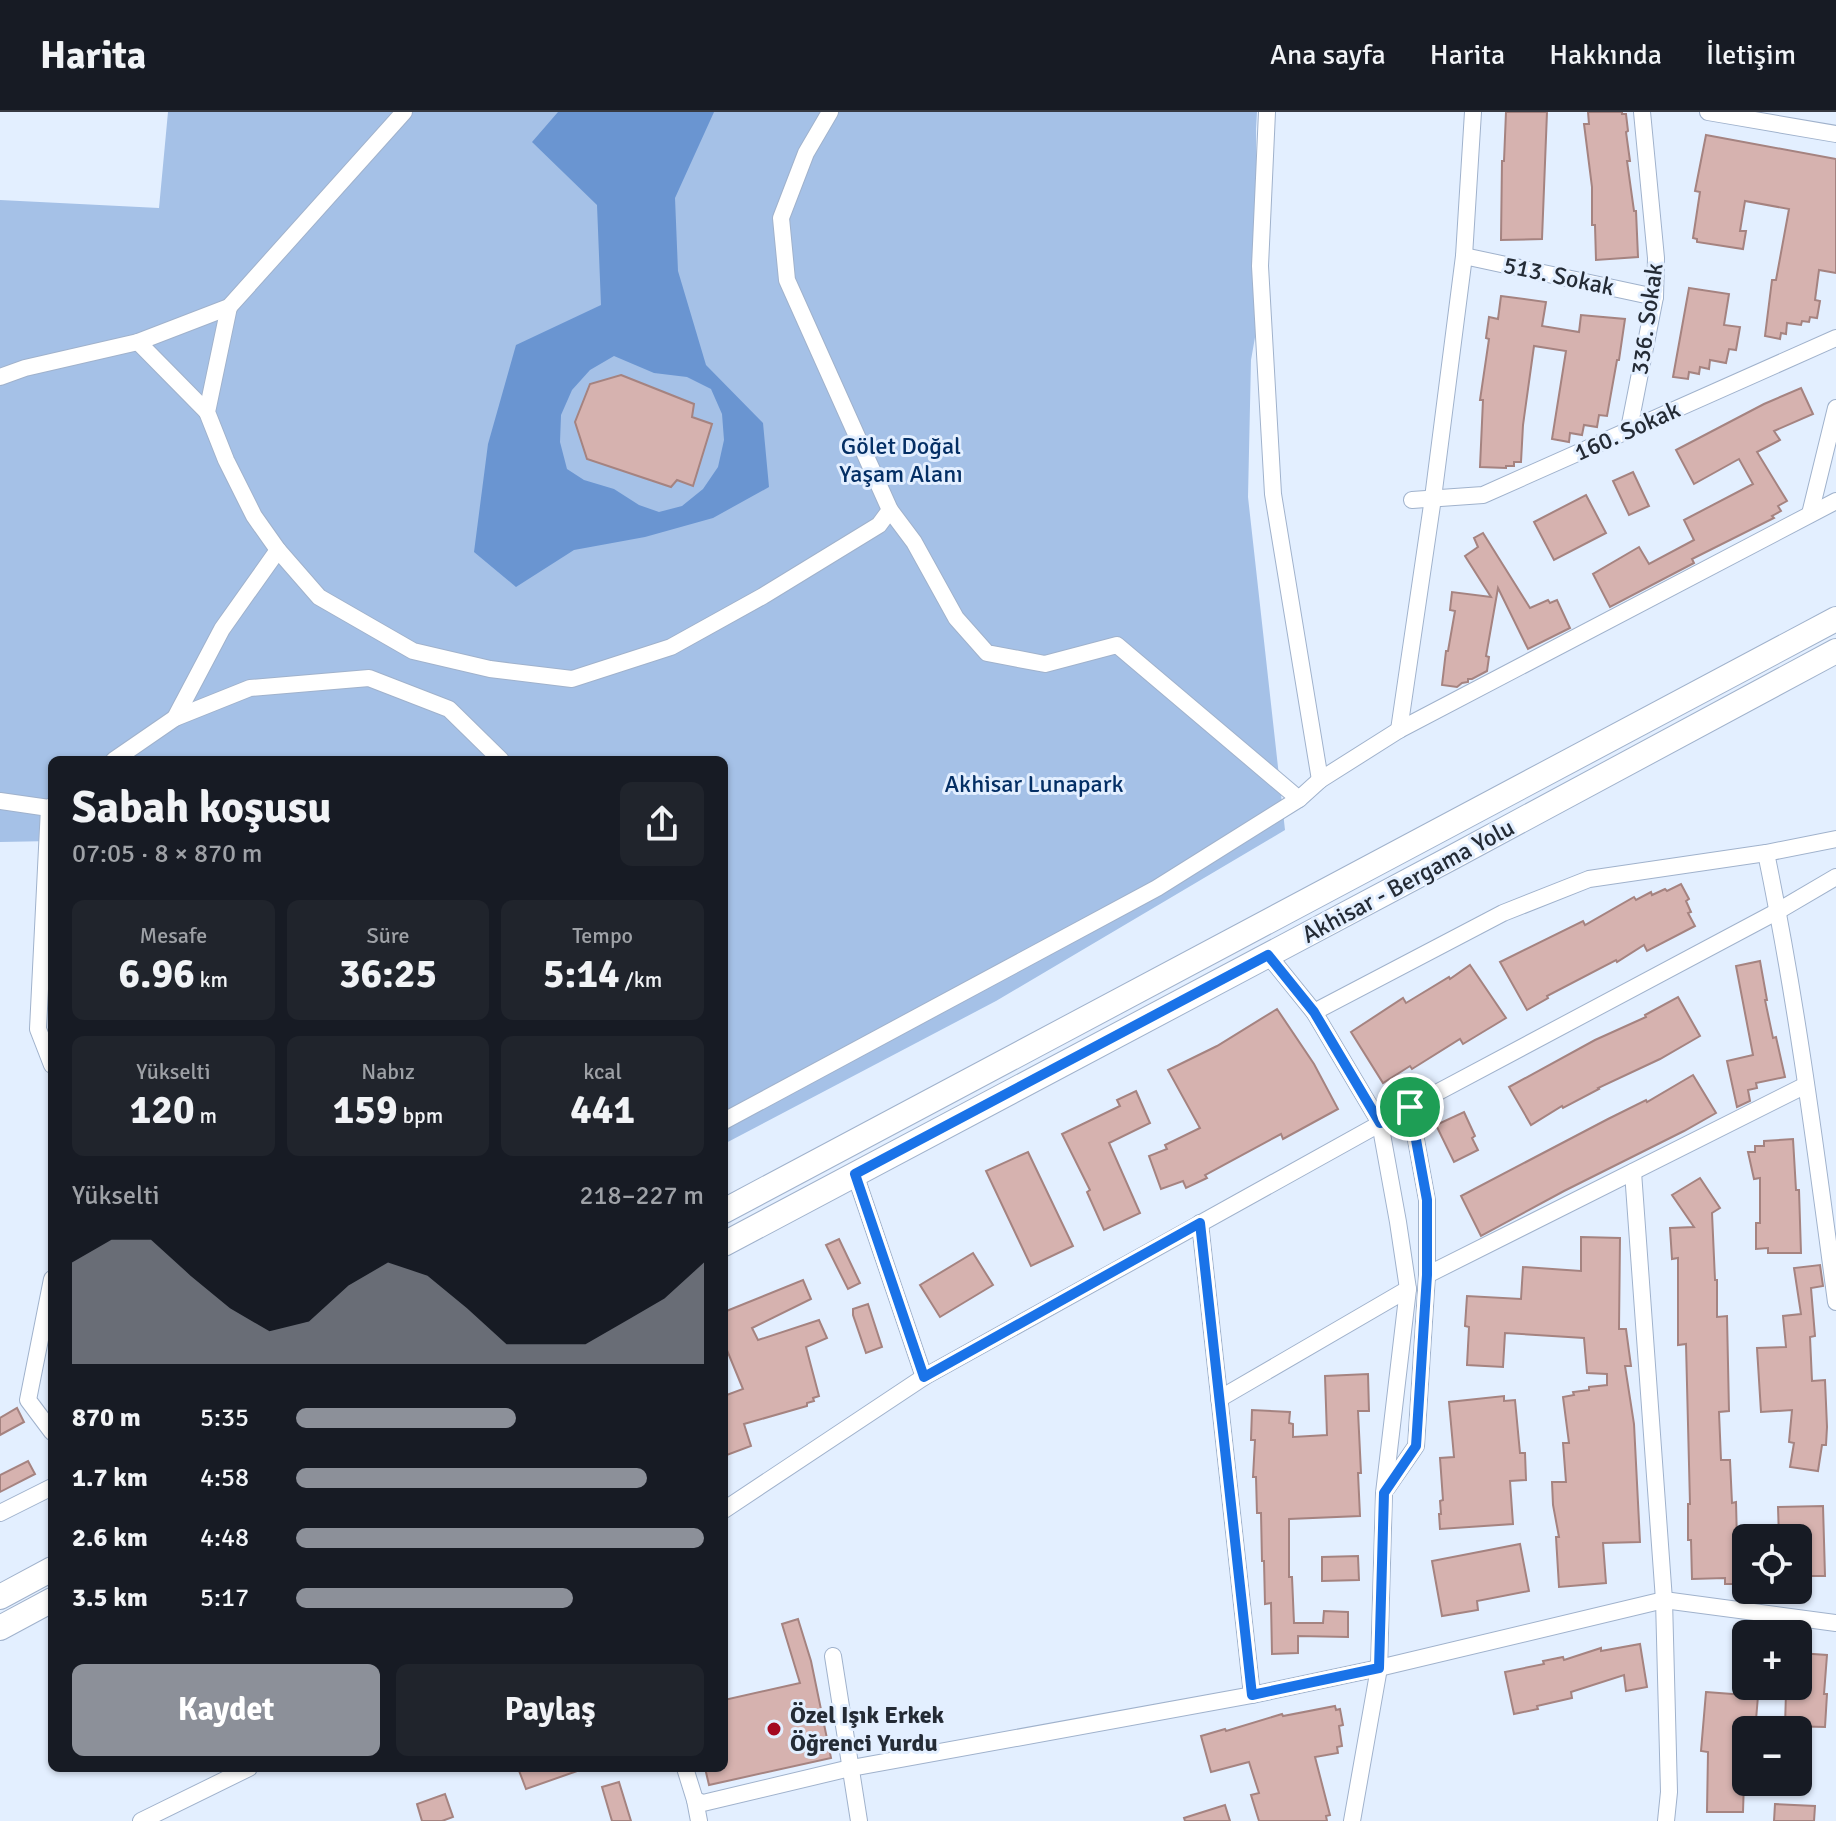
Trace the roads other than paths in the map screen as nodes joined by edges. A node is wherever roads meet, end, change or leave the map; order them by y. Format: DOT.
graph roads {
  1 [pos="404,112"];
  2 [pos="830,112"];
  3 [pos="1267,112"];
  4 [pos="1473,112"];
  5 [pos="1642,112"];
  6 [pos="1708,112"];
  7 [pos="1836,134"];
  8 [pos="1464,256"];
  9 [pos="1655,297"];
  10 [pos="229,307"];
  11 [pos="1836,338"];
  12 [pos="138,342"];
  13 [pos="0,377"];
  14 [pos="1836,408"];
  15 [pos="207,412"];
  16 [pos="1629,429"];
  17 [pos="1433,498"];
  18 [pos="1412,500"];
  19 [pos="1836,501"];
  20 [pos="890,510"];
  21 [pos="1810,514"];
  22 [pos="278,550"];
  23 [pos="1836,619"];
  24 [pos="1836,651"];
  25 [pos="175,718"];
  26 [pos="1399,730"];
  27 [pos="120,756"];
  28 [pos="497,756"];
  29 [pos="1320,780"];
  30 [pos="1299,799"];
  31 [pos="0,801"];
  32 [pos="48,807"];
  33 [pos="1836,839"];
  34 [pos="48,844"];
  35 [pos="1766,853"];
  36 [pos="1836,877"];
  37 [pos="1778,911"];
  38 [pos="1268,955"];
  39 [pos="1314,1012"];
  40 [pos="48,1055"];
  41 [pos="1806,1085"];
  42 [pos="1410,1107"];
  43 [pos="728,1119"];
  44 [pos="1380,1123"];
  45 [pos="1633,1172"];
  46 [pos="855,1174"];
  47 [pos="1830,1202"];
  48 [pos="728,1209"];
  49 [pos="1200,1223"];
  50 [pos="728,1242"];
  51 [pos="1427,1275"];
  52 [pos="1408,1289"];
  53 [pos="48,1299"];
  54 [pos="1836,1302"];
  55 [pos="924,1377"];
  56 [pos="1219,1399"];
  57 [pos="48,1427"];
  58 [pos="48,1489"];
  59 [pos="1384,1493"];
  60 [pos="728,1507"];
  61 [pos="0,1513"];
  62 [pos="48,1571"];
  63 [pos="0,1597"];
  64 [pos="1664,1600"];
  65 [pos="48,1602"];
  66 [pos="1836,1623"];
  67 [pos="0,1628"];
  68 [pos="833,1656"];
  69 [pos="1379,1668"];
  70 [pos="1252,1695"];
  71 [pos="850,1769"];
  72 [pos="241,1772"];
  73 [pos="686,1772"];
  74 [pos="695,1800"];
  75 [pos="141,1821"];
  76 [pos="699,1821"];
  77 [pos="859,1821"];
  78 [pos="1352,1821"];
  79 [pos="1666,1821"];
  1 -- 10 [label="street"];
  2 -- 20 [label="street"];
  3 -- 29 [label="street"];
  4 -- 8 [label="street"];
  5 -- 9 [label="street, 336. Sokak"];
  6 -- 7 [label="street"];
  8 -- 9 [label="street, 513. Sokak"];
  8 -- 17 [label="street"];
  9 -- 16 [label="street, 336. Sokak"];
  10 -- 12 [label="street"];
  10 -- 15 [label="street"];
  11 -- 16 [label="street, 160. Sokak"];
  12 -- 13 [label="street"];
  12 -- 15 [label="street"];
  14 -- 21 [label="street"];
  15 -- 22 [label="street"];
  16 -- 17 [label="street, 160. Sokak"];
  17 -- 18 [label="street, 160. Sokak"];
  17 -- 26 [label="street"];
  19 -- 21 [label="street"];
  20 -- 22 [label="street"];
  20 -- 30 [label="street"];
  21 -- 26 [label="street"];
  22 -- 25 [label="street"];
  23 -- 48 [label="main road, Akhisar - Bergama Yolu"];
  24 -- 38 [label="main road, Akhisar - Bergama Yolu"];
  25 -- 27 [label="street"];
  25 -- 28 [label="street"];
  26 -- 29 [label="street"];
  29 -- 30 [label="street"];
  30 -- 43 [label="street"];
  31 -- 32 [label="street"];
  33 -- 35 [label="street"];
  34 -- 40 [label="street"];
  35 -- 37 [label="street"];
  35 -- 39 [label="street"];
  36 -- 37 [label="street"];
  37 -- 41 [label="street"];
  37 -- 42 [label="street"];
  38 -- 39 [label="street"];
  38 -- 46 [label="main road, Akhisar - Bergama Yolu"];
  39 -- 44 [label="street"];
  41 -- 45 [label="street"];
  41 -- 47 [label="street"];
  42 -- 44 [label="street"];
  42 -- 51 [label="street"];
  44 -- 49 [label="street"];
  44 -- 52 [label="street"];
  45 -- 51 [label="street"];
  45 -- 64 [label="street"];
  46 -- 50 [label="main road, Akhisar - Bergama Yolu"];
  46 -- 55 [label="street"];
  47 -- 54 [label="street"];
  49 -- 55 [label="street"];
  49 -- 56 [label="street"];
  51 -- 59 [label="street"];
  52 -- 56 [label="street"];
  52 -- 59 [label="street"];
  53 -- 57 [label="street"];
  55 -- 60 [label="street"];
  56 -- 70 [label="street"];
  58 -- 61 [label="street"];
  59 -- 69 [label="street"];
  62 -- 63 [label="main road"];
  64 -- 66 [label="street"];
  64 -- 69 [label="street"];
  64 -- 79 [label="street"];
  65 -- 67 [label="main road"];
  68 -- 71 [label="street"];
  69 -- 70 [label="street"];
  69 -- 78 [label="street"];
  70 -- 71 [label="street"];
  71 -- 74 [label="street"];
  71 -- 77 [label="street"];
  72 -- 75 [label="street"];
  73 -- 74 [label="street"];
  74 -- 76 [label="street"];
}
